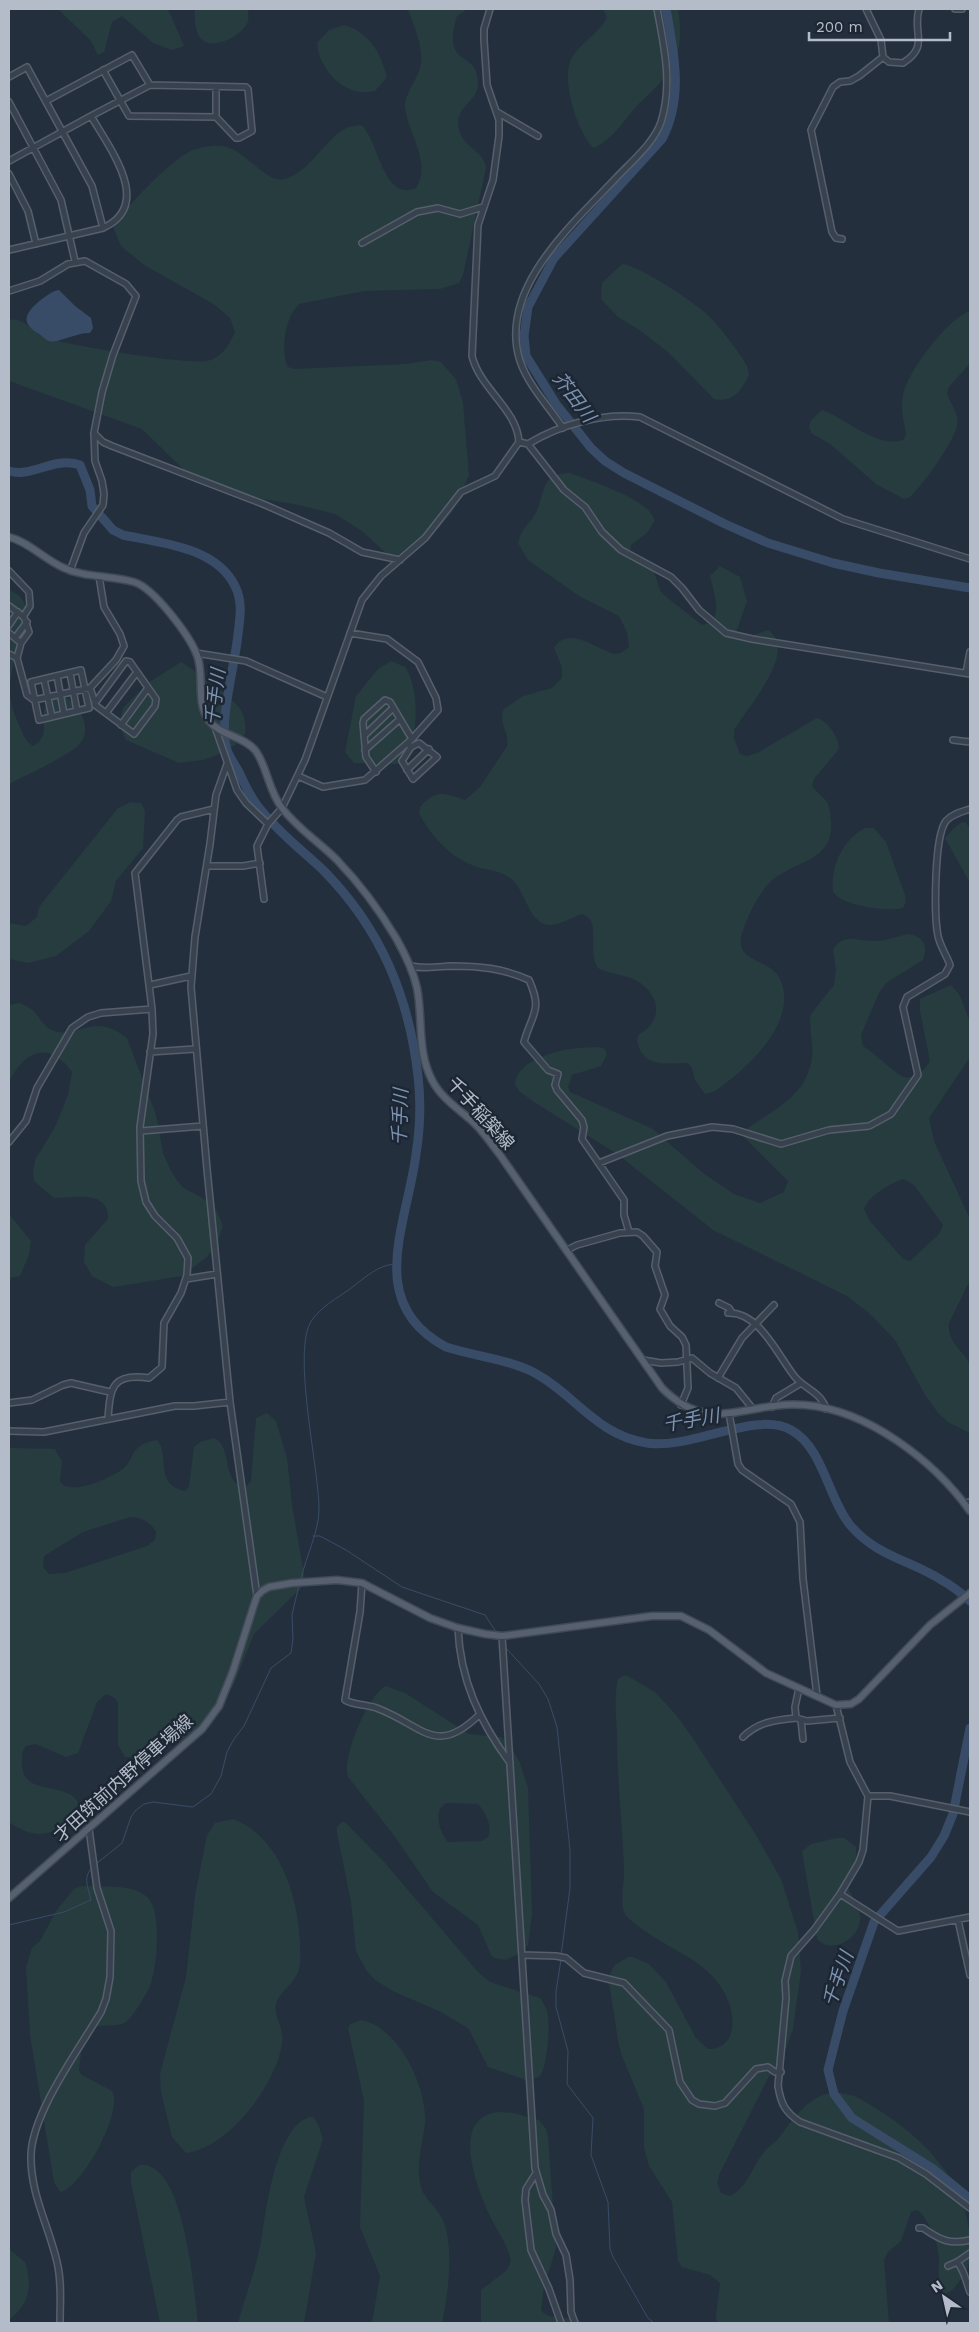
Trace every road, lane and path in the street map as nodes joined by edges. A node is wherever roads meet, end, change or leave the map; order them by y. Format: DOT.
graph roads {
  1 [pos="490,9"];
  2 [pos="658,9"];
  3 [pos="866,9"];
  4 [pos="919,9"];
  5 [pos="955,9"];
  6 [pos="962,9"];
  7 [pos="883,57"];
  8 [pos="104,70"];
  9 [pos="9,77"];
  10 [pos="150,85"];
  11 [pos="216,86"];
  12 [pos="120,100"];
  13 [pos="46,101"];
  14 [pos="9,102"];
  15 [pos="496,112"];
  16 [pos="91,116"];
  17 [pos="216,117"];
  18 [pos="63,132"];
  19 [pos="538,136"];
  20 [pos="34,148"];
  21 [pos="9,162"];
  22 [pos="9,174"];
  23 [pos="483,207"];
  24 [pos="103,228"];
  25 [pos="70,236"];
  26 [pos="842,239"];
  27 [pos="362,242"];
  28 [pos="36,244"];
  29 [pos="9,250"];
  30 [pos="76,261"];
  31 [pos="9,291"];
  32 [pos="563,428"];
  33 [pos="94,433"];
  34 [pos="519,442"];
  35 [pos="528,444"];
  36 [pos="9,537"];
  37 [pos="970,559"];
  38 [pos="400,560"];
  39 [pos="9,571"];
  40 [pos="70,571"];
  41 [pos="99,576"];
  42 [pos="9,606"];
  43 [pos="18,612"];
  44 [pos="24,617"];
  45 [pos="27,622"];
  46 [pos="9,624"];
  47 [pos="350,633"];
  48 [pos="9,634"];
  49 [pos="15,638"];
  50 [pos="21,643"];
  51 [pos="970,652"];
  52 [pos="196,653"];
  53 [pos="9,654"];
  54 [pos="17,658"];
  55 [pos="70,672"];
  56 [pos="137,672"];
  57 [pos="968,673"];
  58 [pos="57,676"];
  59 [pos="44,679"];
  60 [pos="88,688"];
  61 [pos="148,688"];
  62 [pos="74,692"];
  63 [pos="61,695"];
  64 [pos="327,697"];
  65 [pos="49,698"];
  66 [pos="34,700"];
  67 [pos="95,703"];
  68 [pos="393,708"];
  69 [pos="77,710"];
  70 [pos="106,713"];
  71 [pos="64,714"];
  72 [pos="52,717"];
  73 [pos="400,718"];
  74 [pos="121,725"];
  75 [pos="218,728"];
  76 [pos="364,736"];
  77 [pos="953,740"];
  78 [pos="970,742"];
  79 [pos="411,743"];
  80 [pos="429,749"];
  81 [pos="365,750"];
  82 [pos="227,764"];
  83 [pos="407,770"];
  84 [pos="376,772"];
  85 [pos="298,776"];
  86 [pos="214,809"];
  87 [pos="281,809"];
  88 [pos="970,810"];
  89 [pos="269,823"];
  90 [pos="260,864"];
  91 [pos="207,866"];
  92 [pos="264,899"];
  93 [pos="411,966"];
  94 [pos="192,976"];
  95 [pos="150,985"];
  96 [pos="152,1009"];
  97 [pos="196,1049"];
  98 [pos="150,1052"];
  99 [pos="203,1126"];
  100 [pos="141,1131"];
  101 [pos="9,1142"];
  102 [pos="599,1163"];
  103 [pos="630,1232"];
  104 [pos="567,1250"];
  105 [pos="217,1274"];
  106 [pos="186,1279"];
  107 [pos="719,1304"];
  108 [pos="774,1305"];
  109 [pos="756,1324"];
  110 [pos="687,1359"];
  111 [pos="643,1360"];
  112 [pos="718,1378"];
  113 [pos="801,1382"];
  114 [pos="110,1392"];
  115 [pos="230,1402"];
  116 [pos="9,1403"];
  117 [pos="681,1405"];
  118 [pos="772,1407"];
  119 [pos="753,1409"];
  120 [pos="826,1409"];
  121 [pos="729,1414"];
  122 [pos="108,1419"];
  123 [pos="9,1431"];
  124 [pos="968,1503"];
  125 [pos="970,1510"];
  126 [pos="362,1583"];
  127 [pos="970,1593"];
  128 [pos="257,1596"];
  129 [pos="458,1628"];
  130 [pos="502,1636"];
  131 [pos="798,1688"];
  132 [pos="817,1696"];
  133 [pos="836,1705"];
  134 [pos="479,1715"];
  135 [pos="840,1718"];
  136 [pos="798,1719"];
  137 [pos="743,1737"];
  138 [pos="803,1739"];
  139 [pos="511,1764"];
  140 [pos="868,1796"];
  141 [pos="970,1812"];
  142 [pos="88,1829"];
  143 [pos="840,1894"];
  144 [pos="9,1898"];
  145 [pos="970,1917"];
  146 [pos="958,1920"];
  147 [pos="522,1955"];
  148 [pos="970,1975"];
  149 [pos="780,2072"];
  150 [pos="536,2173"];
  151 [pos="970,2208"];
  152 [pos="919,2228"];
  153 [pos="970,2240"];
  154 [pos="970,2253"];
  155 [pos="957,2262"];
  156 [pos="948,2266"];
  157 [pos="970,2292"];
  158 [pos="60,2323"];
  159 [pos="561,2323"];
  160 [pos="575,2323"];
  1 -- 15 [label="street"];
  2 -- 32 [label="street"];
  3 -- 7 [label="street"];
  4 -- 7 [label="street"];
  5 -- 6 [label="street"];
  7 -- 26 [label="street"];
  8 -- 10 [label="street"];
  8 -- 12 [label="street"];
  8 -- 13 [label="street"];
  9 -- 13 [label="street"];
  10 -- 11 [label="street"];
  10 -- 12 [label="street"];
  11 -- 17 [label="street"];
  11 -- 17 [label="street"];
  12 -- 16 [label="street"];
  12 -- 17 [label="street"];
  13 -- 18 [label="street"];
  14 -- 20 [label="street"];
  15 -- 19 [label="street"];
  15 -- 23 [label="street"];
  16 -- 18 [label="street"];
  16 -- 24 [label="street"];
  18 -- 20 [label="street"];
  18 -- 24 [label="street"];
  20 -- 21 [label="street"];
  20 -- 25 [label="street"];
  22 -- 28 [label="street"];
  23 -- 27 [label="street"];
  23 -- 34 [label="street"];
  24 -- 25 [label="street"];
  25 -- 28 [label="street"];
  25 -- 30 [label="street"];
  28 -- 29 [label="street"];
  30 -- 31 [label="street"];
  30 -- 33 [label="street"];
  32 -- 35 [label="street"];
  32 -- 37 [label="street"];
  33 -- 38 [label="street"];
  33 -- 40 [label="street"];
  34 -- 35 [label="street"];
  34 -- 38 [label="street"];
  35 -- 57 [label="street"];
  36 -- 40 [label="main road"];
  38 -- 47 [label="street"];
  39 -- 44 [label="street"];
  40 -- 41 [label="main road"];
  41 -- 52 [label="main road"];
  41 -- 60 [label="street"];
  42 -- 43 [label="street"];
  43 -- 44 [label="street"];
  43 -- 46 [label="street"];
  44 -- 45 [label="street"];
  45 -- 49 [label="street"];
  45 -- 50 [label="street"];
  47 -- 64 [label="street"];
  47 -- 79 [label="street"];
  48 -- 49 [label="street"];
  49 -- 50 [label="street"];
  50 -- 54 [label="street"];
  51 -- 57 [label="street"];
  52 -- 64 [label="street"];
  52 -- 75 [label="main road"];
  53 -- 54 [label="street"];
  54 -- 66 [label="street"];
  55 -- 58 [label="street"];
  55 -- 60 [label="street"];
  55 -- 62 [label="street"];
  56 -- 61 [label="street"];
  56 -- 67 [label="street"];
  56 -- 70 [label="street"];
  58 -- 59 [label="street"];
  58 -- 63 [label="street"];
  59 -- 65 [label="street"];
  59 -- 66 [label="street"];
  60 -- 62 [label="street"];
  60 -- 67 [label="street"];
  60 -- 69 [label="street"];
  61 -- 74 [label="street"];
  61 -- 74 [label="street"];
  62 -- 63 [label="street"];
  62 -- 69 [label="street"];
  63 -- 65 [label="street"];
  63 -- 71 [label="street"];
  64 -- 85 [label="street"];
  65 -- 66 [label="street"];
  65 -- 72 [label="street"];
  66 -- 72 [label="street"];
  67 -- 70 [label="street"];
  68 -- 73 [label="street"];
  68 -- 76 [label="street"];
  68 -- 76 [label="street"];
  69 -- 71 [label="street"];
  70 -- 74 [label="street"];
  71 -- 72 [label="street"];
  73 -- 79 [label="street"];
  73 -- 81 [label="street"];
  75 -- 82 [label="street"];
  75 -- 87 [label="main road, 千手稲築線"];
  76 -- 81 [label="street"];
  77 -- 78 [label="street"];
  79 -- 80 [label="street"];
  79 -- 83 [label="street"];
  79 -- 84 [label="street"];
  80 -- 83 [label="street"];
  80 -- 83 [label="street"];
  81 -- 84 [label="street"];
  82 -- 86 [label="street"];
  82 -- 89 [label="street"];
  84 -- 85 [label="street"];
  85 -- 87 [label="street"];
  86 -- 91 [label="street"];
  86 -- 95 [label="street"];
  87 -- 89 [label="street"];
  87 -- 93 [label="main road, 千手稲築線"];
  88 -- 102 [label="street"];
  89 -- 90 [label="street"];
  90 -- 91 [label="street"];
  90 -- 92 [label="street"];
  91 -- 94 [label="street"];
  93 -- 102 [label="street"];
  93 -- 104 [label="main road, 千手稲築線"];
  94 -- 95 [label="street"];
  94 -- 97 [label="street"];
  95 -- 96 [label="street"];
  96 -- 98 [label="street"];
  96 -- 101 [label="street"];
  97 -- 98 [label="street"];
  97 -- 99 [label="street"];
  98 -- 100 [label="street"];
  99 -- 100 [label="street"];
  99 -- 105 [label="street"];
  100 -- 106 [label="street"];
  102 -- 103 [label="street"];
  103 -- 104 [label="street"];
  103 -- 110 [label="street"];
  104 -- 111 [label="main road, 千手稲築線"];
  105 -- 106 [label="street"];
  105 -- 115 [label="street"];
  106 -- 114 [label="street"];
  107 -- 109 [label="street"];
  108 -- 109 [label="street"];
  109 -- 112 [label="street"];
  109 -- 113 [label="street"];
  110 -- 111 [label="street"];
  110 -- 112 [label="street"];
  110 -- 117 [label="street"];
  111 -- 117 [label="main road, 千手稲築線"];
  112 -- 119 [label="street"];
  113 -- 118 [label="street"];
  113 -- 120 [label="street"];
  114 -- 116 [label="street"];
  114 -- 122 [label="street"];
  115 -- 122 [label="street"];
  115 -- 128 [label="street"];
  117 -- 121 [label="main road, 千手稲築線"];
  118 -- 119 [label="main road, 千手稲築線"];
  118 -- 120 [label="main road, 千手稲築線"];
  119 -- 121 [label="main road, 千手稲築線"];
  120 -- 124 [label="main road, 千手稲築線"];
  121 -- 132 [label="street"];
  122 -- 123 [label="street"];
  124 -- 125 [label="main road, 千手稲築線"];
  126 -- 128 [label="main road"];
  126 -- 129 [label="main road"];
  126 -- 134 [label="street"];
  127 -- 133 [label="main road"];
  128 -- 142 [label="main road, 才田筑前内野停車場線"];
  129 -- 130 [label="main road"];
  129 -- 134 [label="street"];
  130 -- 131 [label="main road"];
  130 -- 139 [label="street"];
  131 -- 132 [label="main road"];
  131 -- 136 [label="street"];
  132 -- 133 [label="main road"];
  133 -- 135 [label="street"];
  134 -- 139 [label="street"];
  135 -- 136 [label="street"];
  135 -- 140 [label="street"];
  136 -- 137 [label="street"];
  136 -- 138 [label="street"];
  139 -- 147 [label="street"];
  140 -- 141 [label="street"];
  140 -- 143 [label="street"];
  142 -- 144 [label="main road, 才田筑前内野停車場線"];
  142 -- 158 [label="street"];
  143 -- 146 [label="street"];
  143 -- 149 [label="street"];
  145 -- 146 [label="street"];
  146 -- 148 [label="street"];
  147 -- 149 [label="street"];
  147 -- 150 [label="street"];
  149 -- 151 [label="street"];
  150 -- 159 [label="street"];
  150 -- 160 [label="street"];
  152 -- 153 [label="street"];
  154 -- 155 [label="street"];
  155 -- 156 [label="street"];
  155 -- 157 [label="street"];
}
